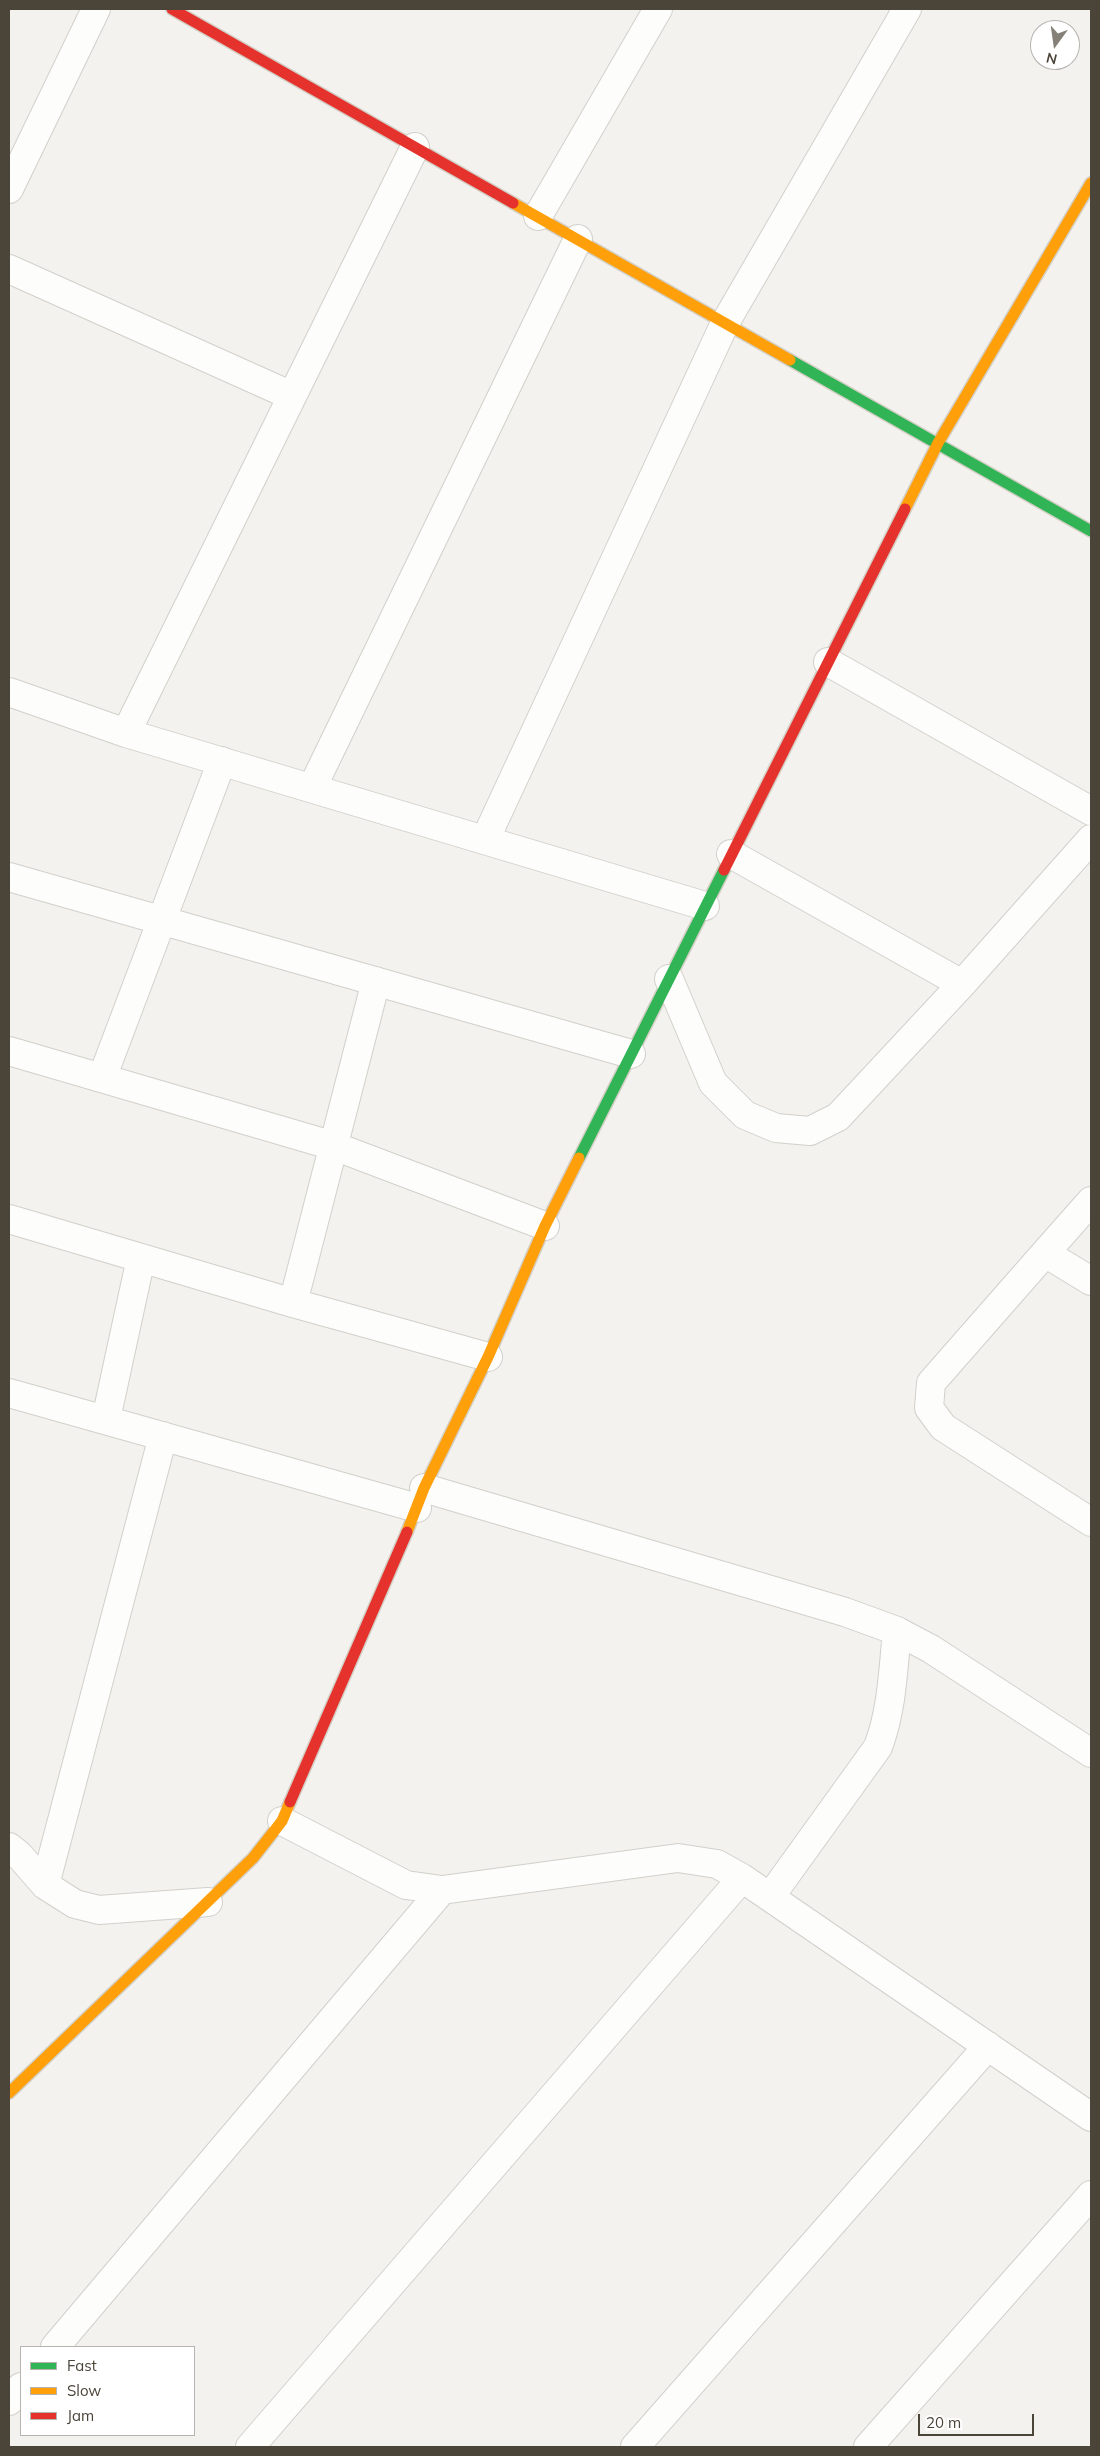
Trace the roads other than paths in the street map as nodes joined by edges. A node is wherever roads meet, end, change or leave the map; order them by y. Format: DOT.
graph roads {
  1 [pos="96,9"];
  2 [pos="172,9"];
  3 [pos="658,9"];
  4 [pos="907,9"];
  5 [pos="415,147"];
  6 [pos="1091,183"];
  7 [pos="9,189"];
  8 [pos="538,216"];
  9 [pos="578,239"];
  10 [pos="9,269"];
  11 [pos="725,323"];
  12 [pos="292,396"];
  13 [pos="938,443"];
  14 [pos="1091,531"];
  15 [pos="828,662"];
  16 [pos="9,692"];
  17 [pos="126,733"];
  18 [pos="222,761"];
  19 [pos="312,788"];
  20 [pos="1091,811"];
  21 [pos="1091,839"];
  22 [pos="485,840"];
  23 [pos="731,854"];
  24 [pos="9,877"];
  25 [pos="705,906"];
  26 [pos="162,920"];
  27 [pos="669,979"];
  28 [pos="376,981"];
  29 [pos="962,984"];
  30 [pos="9,1051"];
  31 [pos="631,1054"];
  32 [pos="102,1078"];
  33 [pos="334,1146"];
  34 [pos="1091,1201"];
  35 [pos="9,1219"];
  36 [pos="545,1226"];
  37 [pos="1045,1253"];
  38 [pos="141,1258"];
  39 [pos="1091,1282"];
  40 [pos="293,1303"];
  41 [pos="488,1357"];
  42 [pos="9,1393"];
  43 [pos="106,1420"];
  44 [pos="163,1436"];
  45 [pos="421,1498"];
  46 [pos="1091,1522"];
  47 [pos="897,1631"];
  48 [pos="1091,1753"];
  49 [pos="282,1822"];
  50 [pos="9,1847"];
  51 [pos="742,1878"];
  52 [pos="45,1885"];
  53 [pos="442,1890"];
  54 [pos="770,1897"];
  55 [pos="208,1902"];
  56 [pos="988,2046"];
  57 [pos="9,2093"];
  58 [pos="1091,2117"];
  59 [pos="1091,2195"];
  60 [pos="55,2346"];
  61 [pos="20,2388"];
  62 [pos="9,2401"];
  63 [pos="647,2443"];
  64 [pos="250,2447"];
  65 [pos="868,2447"];
  1 -- 7 [label="street"];
  2 -- 5 [label="street"];
  3 -- 8 [label="street"];
  4 -- 11 [label="street"];
  5 -- 8 [label="street"];
  5 -- 12 [label="street"];
  6 -- 13 [label="street"];
  8 -- 9 [label="street"];
  9 -- 11 [label="street"];
  9 -- 19 [label="street"];
  10 -- 12 [label="street"];
  11 -- 13 [label="street"];
  11 -- 22 [label="street"];
  12 -- 17 [label="street"];
  13 -- 14 [label="street"];
  13 -- 15 [label="street"];
  15 -- 20 [label="street"];
  15 -- 23 [label="street"];
  16 -- 17 [label="street"];
  17 -- 18 [label="street"];
  18 -- 19 [label="street"];
  18 -- 26 [label="street"];
  19 -- 22 [label="street"];
  21 -- 29 [label="street"];
  22 -- 25 [label="street"];
  23 -- 25 [label="street"];
  23 -- 29 [label="street"];
  24 -- 26 [label="street"];
  25 -- 27 [label="street"];
  26 -- 28 [label="street"];
  26 -- 32 [label="street"];
  27 -- 29 [label="street"];
  27 -- 31 [label="street"];
  28 -- 31 [label="street"];
  28 -- 33 [label="street"];
  30 -- 32 [label="street"];
  31 -- 36 [label="street"];
  32 -- 33 [label="street"];
  33 -- 36 [label="street"];
  33 -- 40 [label="street"];
  34 -- 37 [label="street"];
  35 -- 38 [label="street"];
  36 -- 41 [label="street"];
  37 -- 39 [label="street"];
  37 -- 46 [label="street"];
  38 -- 40 [label="street"];
  38 -- 43 [label="street"];
  40 -- 41 [label="street"];
  41 -- 45 [label="street"];
  42 -- 43 [label="street"];
  43 -- 44 [label="street"];
  44 -- 45 [label="street"];
  44 -- 52 [label="street"];
  45 -- 47 [label="street"];
  45 -- 49 [label="street"];
  47 -- 48 [label="street"];
  47 -- 54 [label="street"];
  49 -- 53 [label="street"];
  49 -- 55 [label="street"];
  50 -- 52 [label="street"];
  51 -- 53 [label="street"];
  51 -- 54 [label="street"];
  51 -- 64 [label="street"];
  52 -- 55 [label="street"];
  53 -- 60 [label="street"];
  54 -- 56 [label="street"];
  55 -- 57 [label="street"];
  56 -- 58 [label="street"];
  56 -- 63 [label="street"];
  59 -- 65 [label="street"];
  61 -- 62 [label="street"];
}
